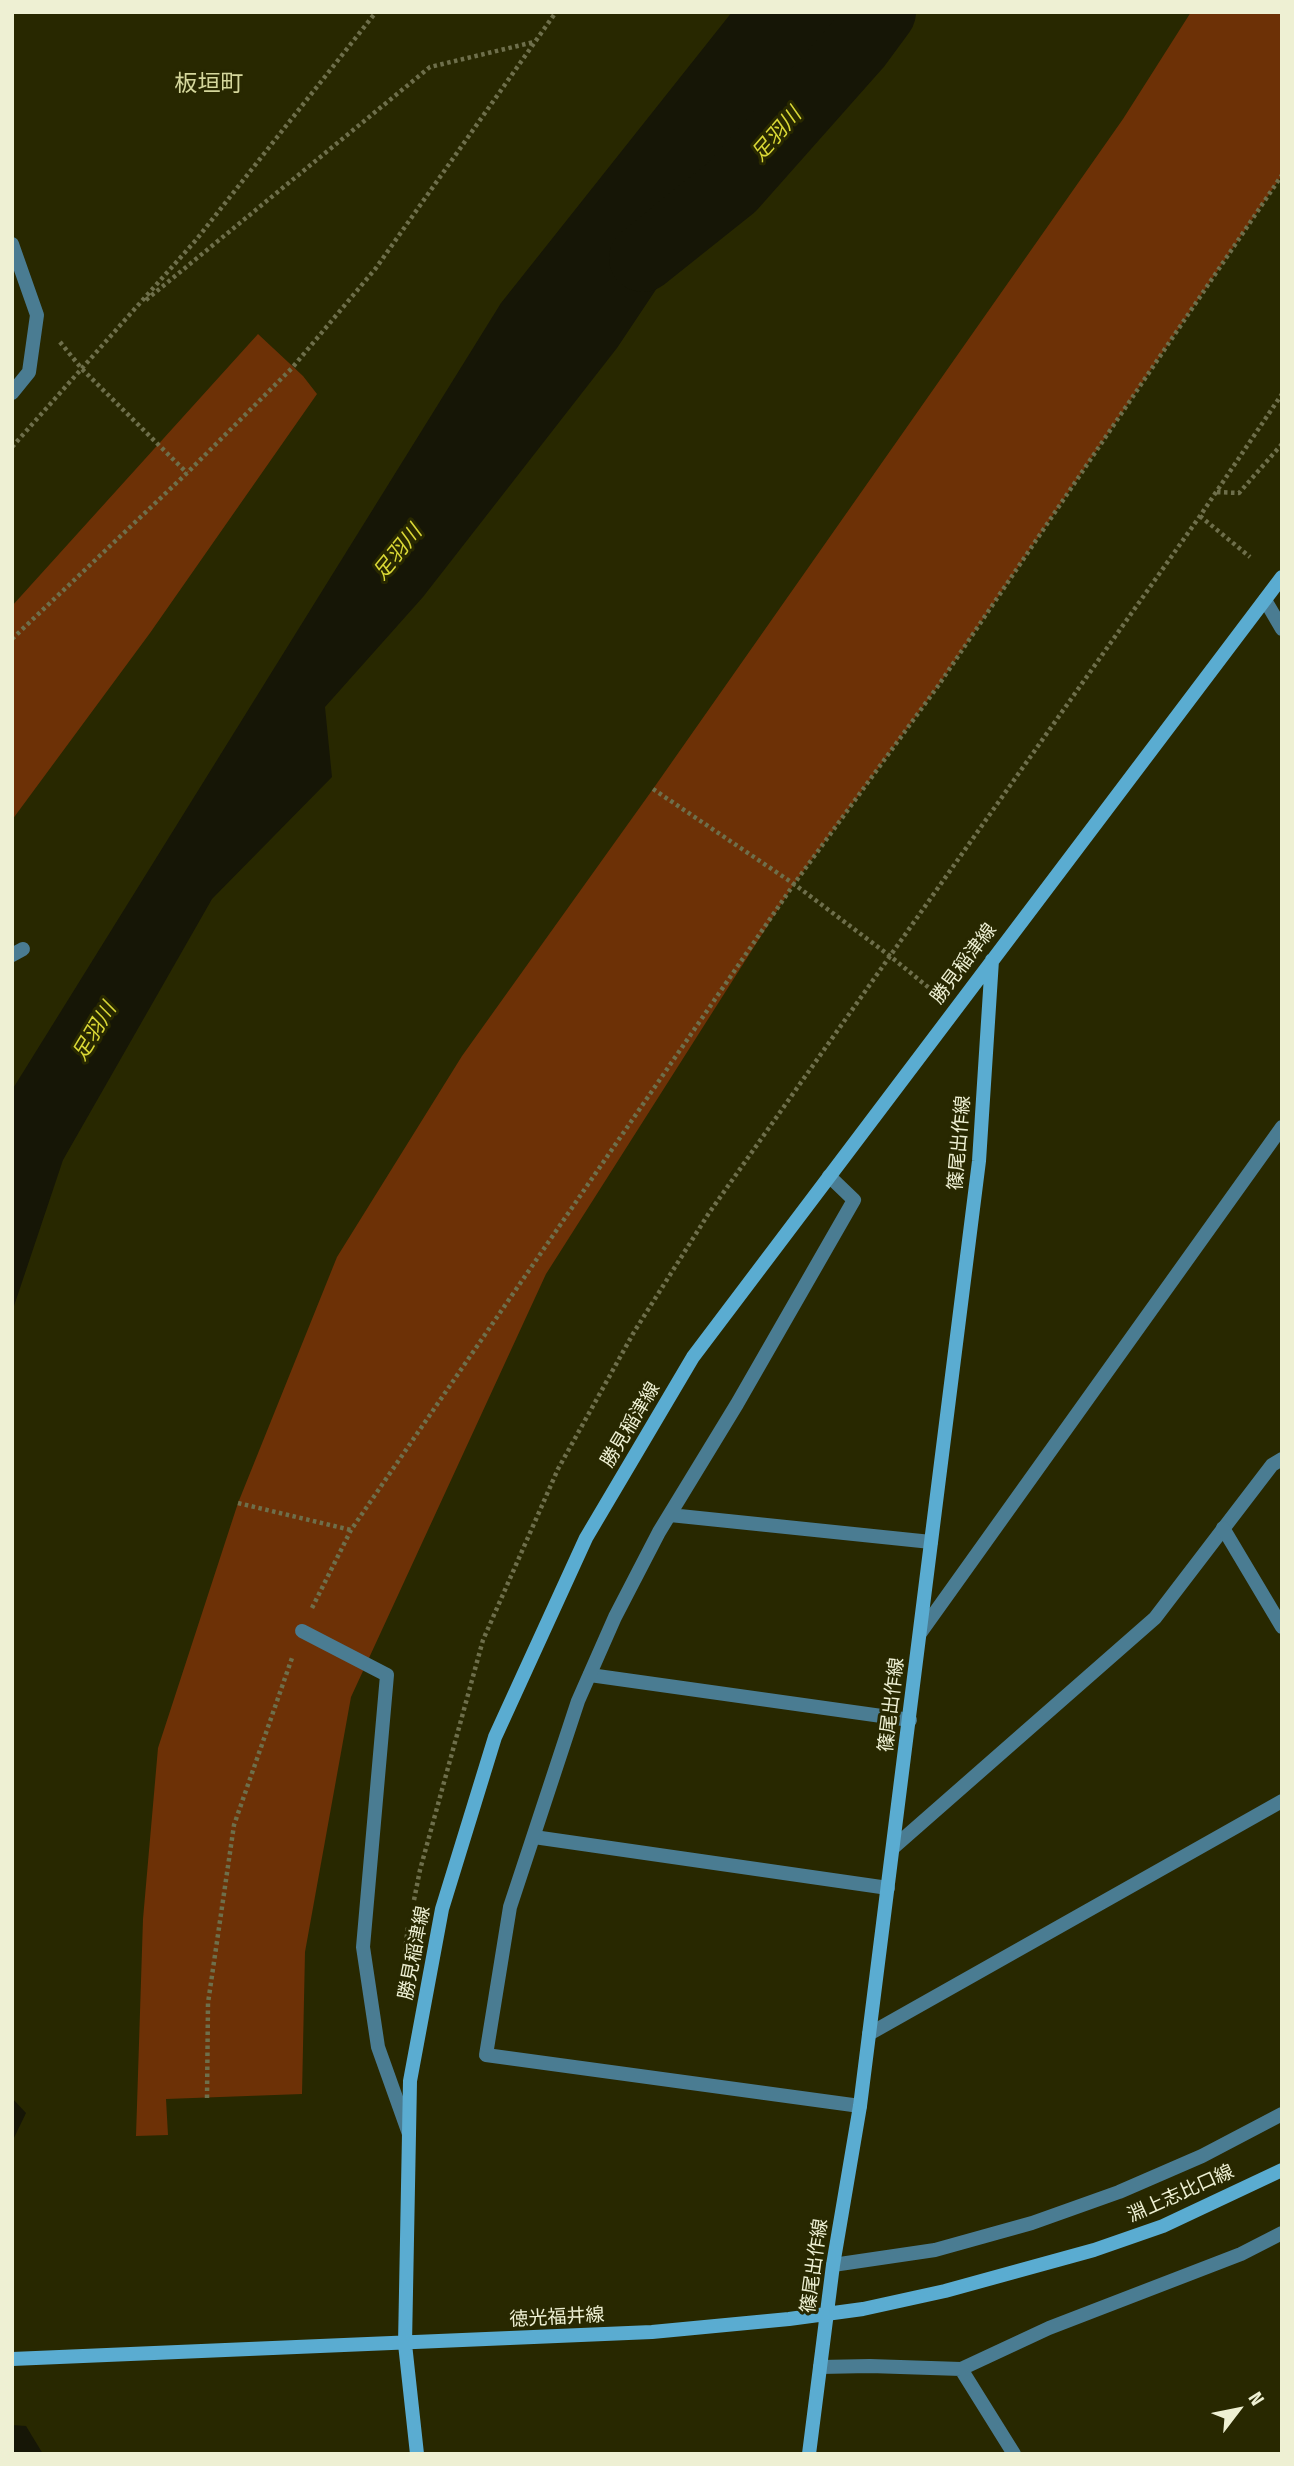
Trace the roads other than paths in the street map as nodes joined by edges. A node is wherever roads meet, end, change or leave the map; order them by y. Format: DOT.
graph roads {
  1 [pos="12,244"];
  2 [pos="12,393"];
  3 [pos="1282,578"];
  4 [pos="1265,600"];
  5 [pos="1282,629"];
  6 [pos="992,959"];
  7 [pos="1282,1127"];
  8 [pos="829,1176"];
  9 [pos="1282,1459"];
  10 [pos="670,1515"];
  11 [pos="1223,1528"];
  12 [pos="931,1542"];
  13 [pos="1282,1627"];
  14 [pos="302,1631"];
  15 [pos="921,1632"];
  16 [pos="590,1675"];
  17 [pos="910,1720"];
  18 [pos="1282,1801"];
  19 [pos="534,1837"];
  20 [pos="894,1847"];
  21 [pos="888,1888"];
  22 [pos="869,2034"];
  23 [pos="860,2106"];
  24 [pos="1282,2114"];
  25 [pos="409,2136"];
  26 [pos="1282,2170"];
  27 [pos="1282,2233"];
  28 [pos="1094,2250"];
  29 [pos="833,2265"];
  30 [pos="405,2344"];
  31 [pos="12,2359"];
  32 [pos="820,2367"];
  33 [pos="961,2369"];
  34 [pos="417,2454"];
  35 [pos="809,2454"];
  36 [pos="1014,2454"];
  1 -- 2 [label="street"];
  3 -- 4 [label="main road, 勝見稲津線"];
  4 -- 5 [label="street"];
  4 -- 6 [label="main road, 勝見稲津線"];
  6 -- 8 [label="main road, 勝見稲津線"];
  6 -- 12 [label="main road, 篠尾出作線"];
  7 -- 15 [label="street"];
  8 -- 10 [label="street"];
  8 -- 25 [label="main road, 勝見稲津線"];
  9 -- 11 [label="street"];
  10 -- 12 [label="street"];
  10 -- 16 [label="street"];
  11 -- 13 [label="street"];
  11 -- 20 [label="street"];
  12 -- 15 [label="main road, 篠尾出作線"];
  14 -- 25 [label="street"];
  15 -- 17 [label="main road, 篠尾出作線"];
  16 -- 17 [label="street"];
  16 -- 19 [label="street"];
  17 -- 20 [label="main road, 篠尾出作線"];
  18 -- 22 [label="street"];
  19 -- 21 [label="street"];
  19 -- 23 [label="street"];
  20 -- 21 [label="main road, 篠尾出作線"];
  21 -- 22 [label="main road, 篠尾出作線"];
  22 -- 23 [label="main road, 篠尾出作線"];
  23 -- 29 [label="main road, 篠尾出作線"];
  24 -- 29 [label="street"];
  25 -- 30 [label="main road, 勝見稲津線"];
  26 -- 28 [label="main road, 淵上志比口線"];
  27 -- 33 [label="street"];
  28 -- 30 [label="main road, 徳光福井線"];
  29 -- 32 [label="main road, 篠尾出作線"];
  30 -- 31 [label="main road, 徳光福井線"];
  30 -- 34 [label="main road, 勝見稲津線"];
  32 -- 33 [label="street"];
  32 -- 35 [label="main road, 篠尾出作線"];
  33 -- 36 [label="street"];
}
